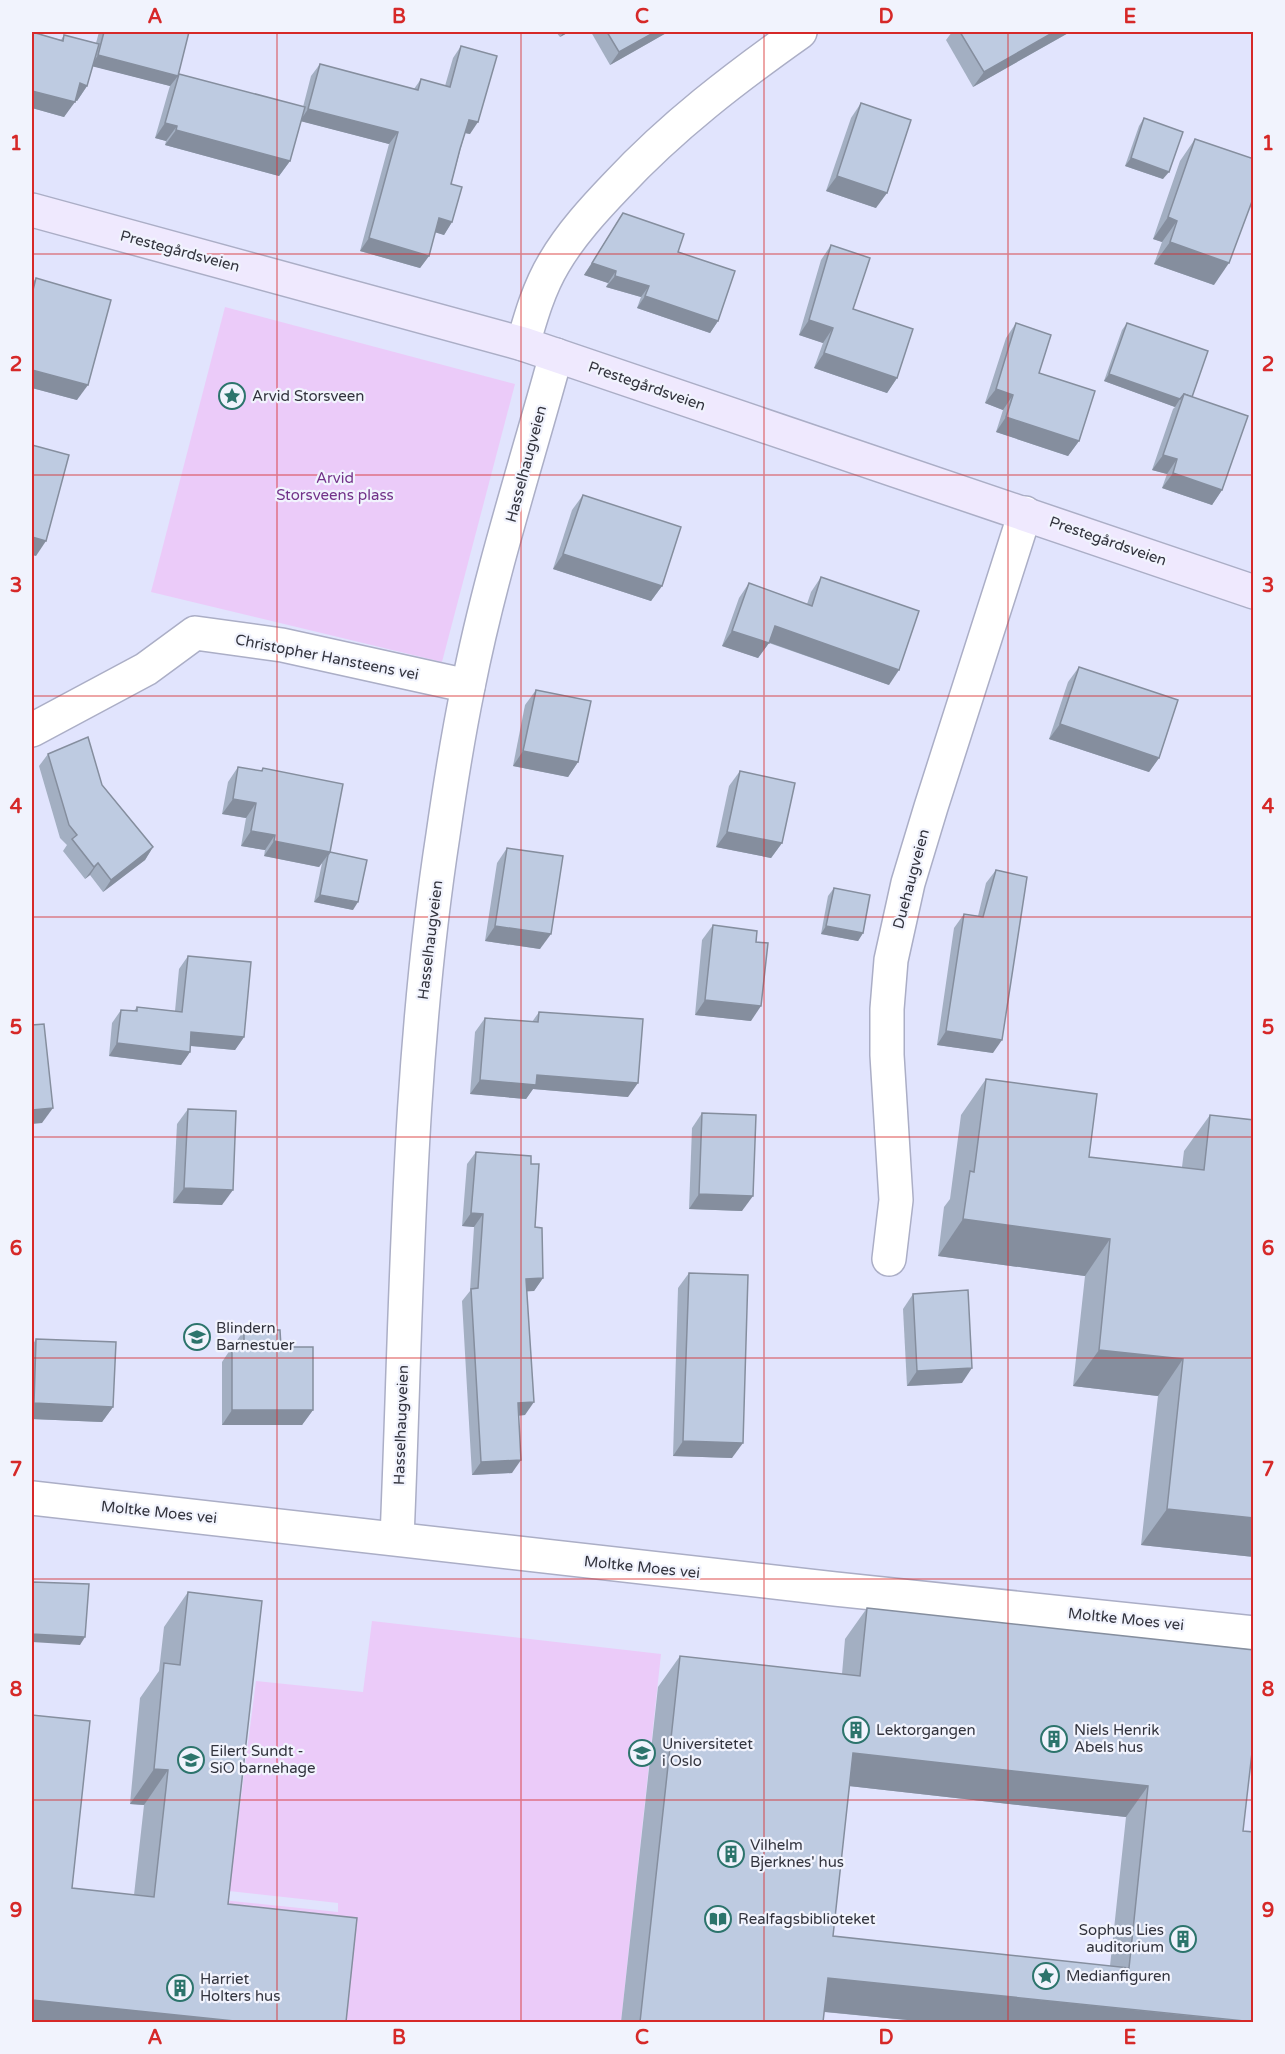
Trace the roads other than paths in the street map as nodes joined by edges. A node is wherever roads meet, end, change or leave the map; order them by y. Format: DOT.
graph roads {
  1 [pos="800,32"];
  2 [pos="32,210"];
  3 [pos="523,344"];
  4 [pos="556,355"];
  5 [pos="1025,513"];
  6 [pos="1254,592"];
  7 [pos="468,686"];
  8 [pos="32,730"];
  9 [pos="889,1259"];
  10 [pos="32,1498"];
  11 [pos="397,1538"];
  12 [pos="1254,1633"];
  1 -- 3 [label="street"];
  2 -- 3 [label="street, Prestegårdsveien"];
  3 -- 4 [label="street, Prestegårdsveien"];
  4 -- 5 [label="street, Prestegårdsveien"];
  4 -- 7 [label="street, Hasselhaugveien"];
  5 -- 6 [label="street, Prestegårdsveien"];
  5 -- 9 [label="street, Duehaugveien"];
  7 -- 8 [label="street, Christopher Hansteens vei"];
  7 -- 11 [label="street, Hasselhaugveien"];
  10 -- 11 [label="street, Moltke Moes vei"];
  11 -- 12 [label="street, Moltke Moes vei"];
}
